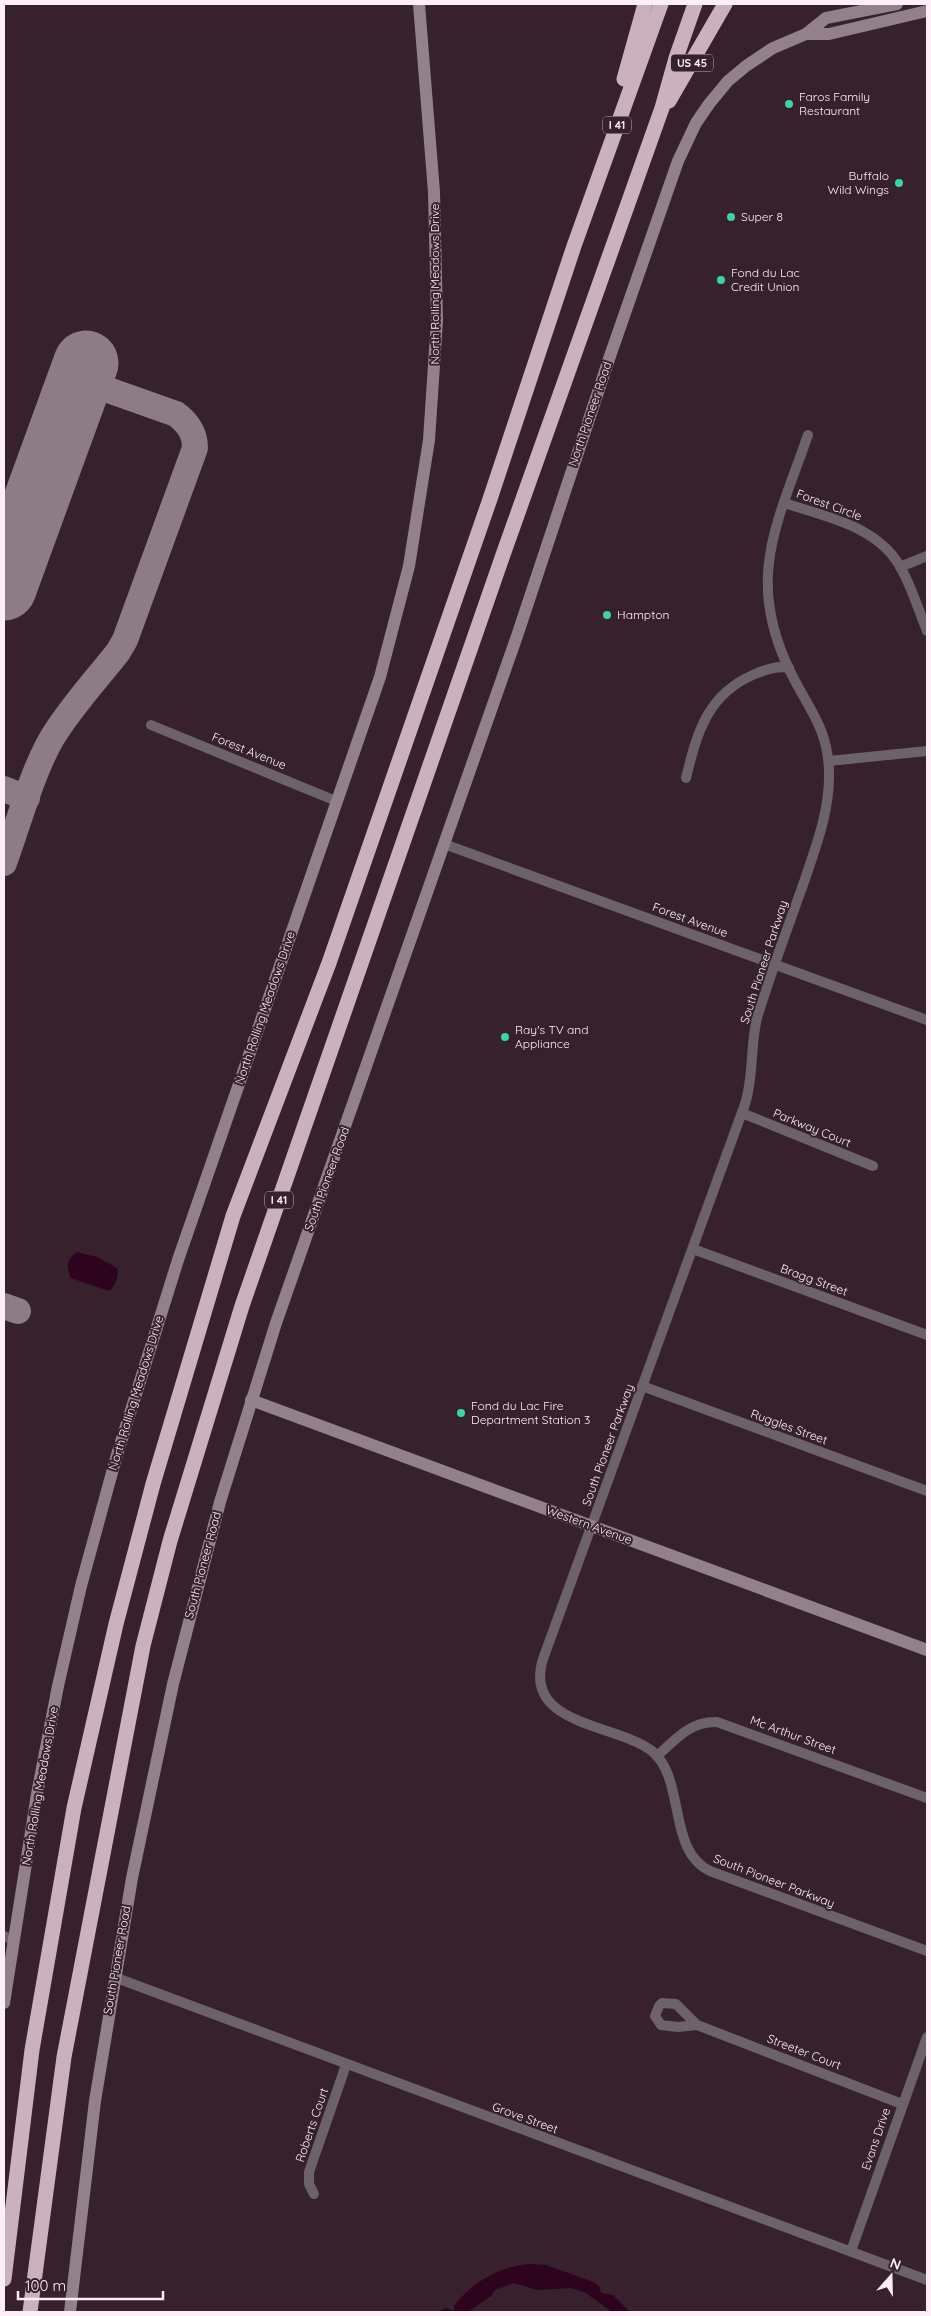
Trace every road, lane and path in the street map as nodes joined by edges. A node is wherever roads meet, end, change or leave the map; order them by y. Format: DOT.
graph roads {
  1 [pos="419,4"];
  2 [pos="646,4"];
  3 [pos="661,4"];
  4 [pos="695,4"];
  5 [pos="725,4"];
  6 [pos="897,4"];
  7 [pos="927,11"];
  8 [pos="806,34"];
  9 [pos="657,122"];
  10 [pos="574,246"];
  11 [pos="808,435"];
  12 [pos="785,503"];
  13 [pos="927,556"];
  14 [pos="900,567"];
  15 [pos="927,631"];
  16 [pos="788,668"];
  17 [pos="152,725"];
  18 [pos="927,751"];
  19 [pos="829,761"];
  20 [pos="686,778"];
  21 [pos="336,801"];
  22 [pos="444,844"];
  23 [pos="775,965"];
  24 [pos="927,1020"];
  25 [pos="742,1113"];
  26 [pos="873,1166"];
  27 [pos="693,1248"];
  28 [pos="927,1335"];
  29 [pos="642,1386"];
  30 [pos="251,1400"];
  31 [pos="927,1492"];
  32 [pos="592,1526"];
  33 [pos="927,1650"];
  34 [pos="657,1756"];
  35 [pos="927,1798"];
  36 [pos="9,1938"];
  37 [pos="927,1951"];
  38 [pos="114,1977"];
  39 [pos="4,2003"];
  40 [pos="697,2024"];
  41 [pos="927,2036"];
  42 [pos="346,2065"];
  43 [pos="902,2104"];
  44 [pos="314,2194"];
  45 [pos="851,2250"];
  46 [pos="4,2279"];
  47 [pos="927,2280"];
  48 [pos="30,2312"];
  49 [pos="70,2312"];
  1 -- 21 [label="main road, North Rolling Meadows Drive"];
  2 -- 10 [label="highway"];
  3 -- 10 [label="highway, I 41"];
  4 -- 9 [label="highway, I 41"];
  5 -- 9 [label="highway, US 45"];
  6 -- 8 [label="main road, North Pioneer Road"];
  7 -- 8 [label="main road, North Pioneer Road"];
  8 -- 22 [label="main road, North Pioneer Road"];
  9 -- 48 [label="highway, I 41"];
  10 -- 46 [label="highway, I 41"];
  11 -- 12 [label="street, South Pioneer Parkway"];
  12 -- 14 [label="street, Forest Circle"];
  12 -- 16 [label="street, South Pioneer Parkway"];
  13 -- 14 [label="street"];
  14 -- 15 [label="street, Forest Circle"];
  16 -- 19 [label="street, South Pioneer Parkway"];
  16 -- 20 [label="street"];
  17 -- 21 [label="street, Forest Avenue"];
  18 -- 19 [label="street"];
  19 -- 23 [label="street, South Pioneer Parkway"];
  21 -- 36 [label="main road, North Rolling Meadows Drive"];
  22 -- 23 [label="street, Forest Avenue"];
  22 -- 30 [label="main road, South Pioneer Road"];
  23 -- 24 [label="street, Forest Avenue"];
  23 -- 25 [label="street, South Pioneer Parkway"];
  25 -- 26 [label="street, Parkway Court"];
  25 -- 27 [label="street, South Pioneer Parkway"];
  27 -- 28 [label="street, Bragg Street"];
  27 -- 29 [label="street, South Pioneer Parkway"];
  29 -- 31 [label="street, Ruggles Street"];
  29 -- 32 [label="street, South Pioneer Parkway"];
  30 -- 32 [label="main road, Western Avenue"];
  30 -- 38 [label="main road, South Pioneer Road"];
  32 -- 33 [label="main road, Western Avenue"];
  32 -- 34 [label="street, South Pioneer Parkway"];
  34 -- 35 [label="street, Mc Arthur Street"];
  34 -- 37 [label="street, South Pioneer Parkway"];
  36 -- 39 [label="main road, North Rolling Meadows Drive"];
  38 -- 42 [label="street, Grove Street"];
  38 -- 49 [label="main road, South Pioneer Road"];
  40 -- 43 [label="street, Streeter Court"];
  41 -- 43 [label="street, Evans Drive"];
  42 -- 44 [label="street, Roberts Court"];
  42 -- 45 [label="street, Grove Street"];
  43 -- 45 [label="street, Evans Drive"];
  45 -- 47 [label="street, Grove Street"];
}
